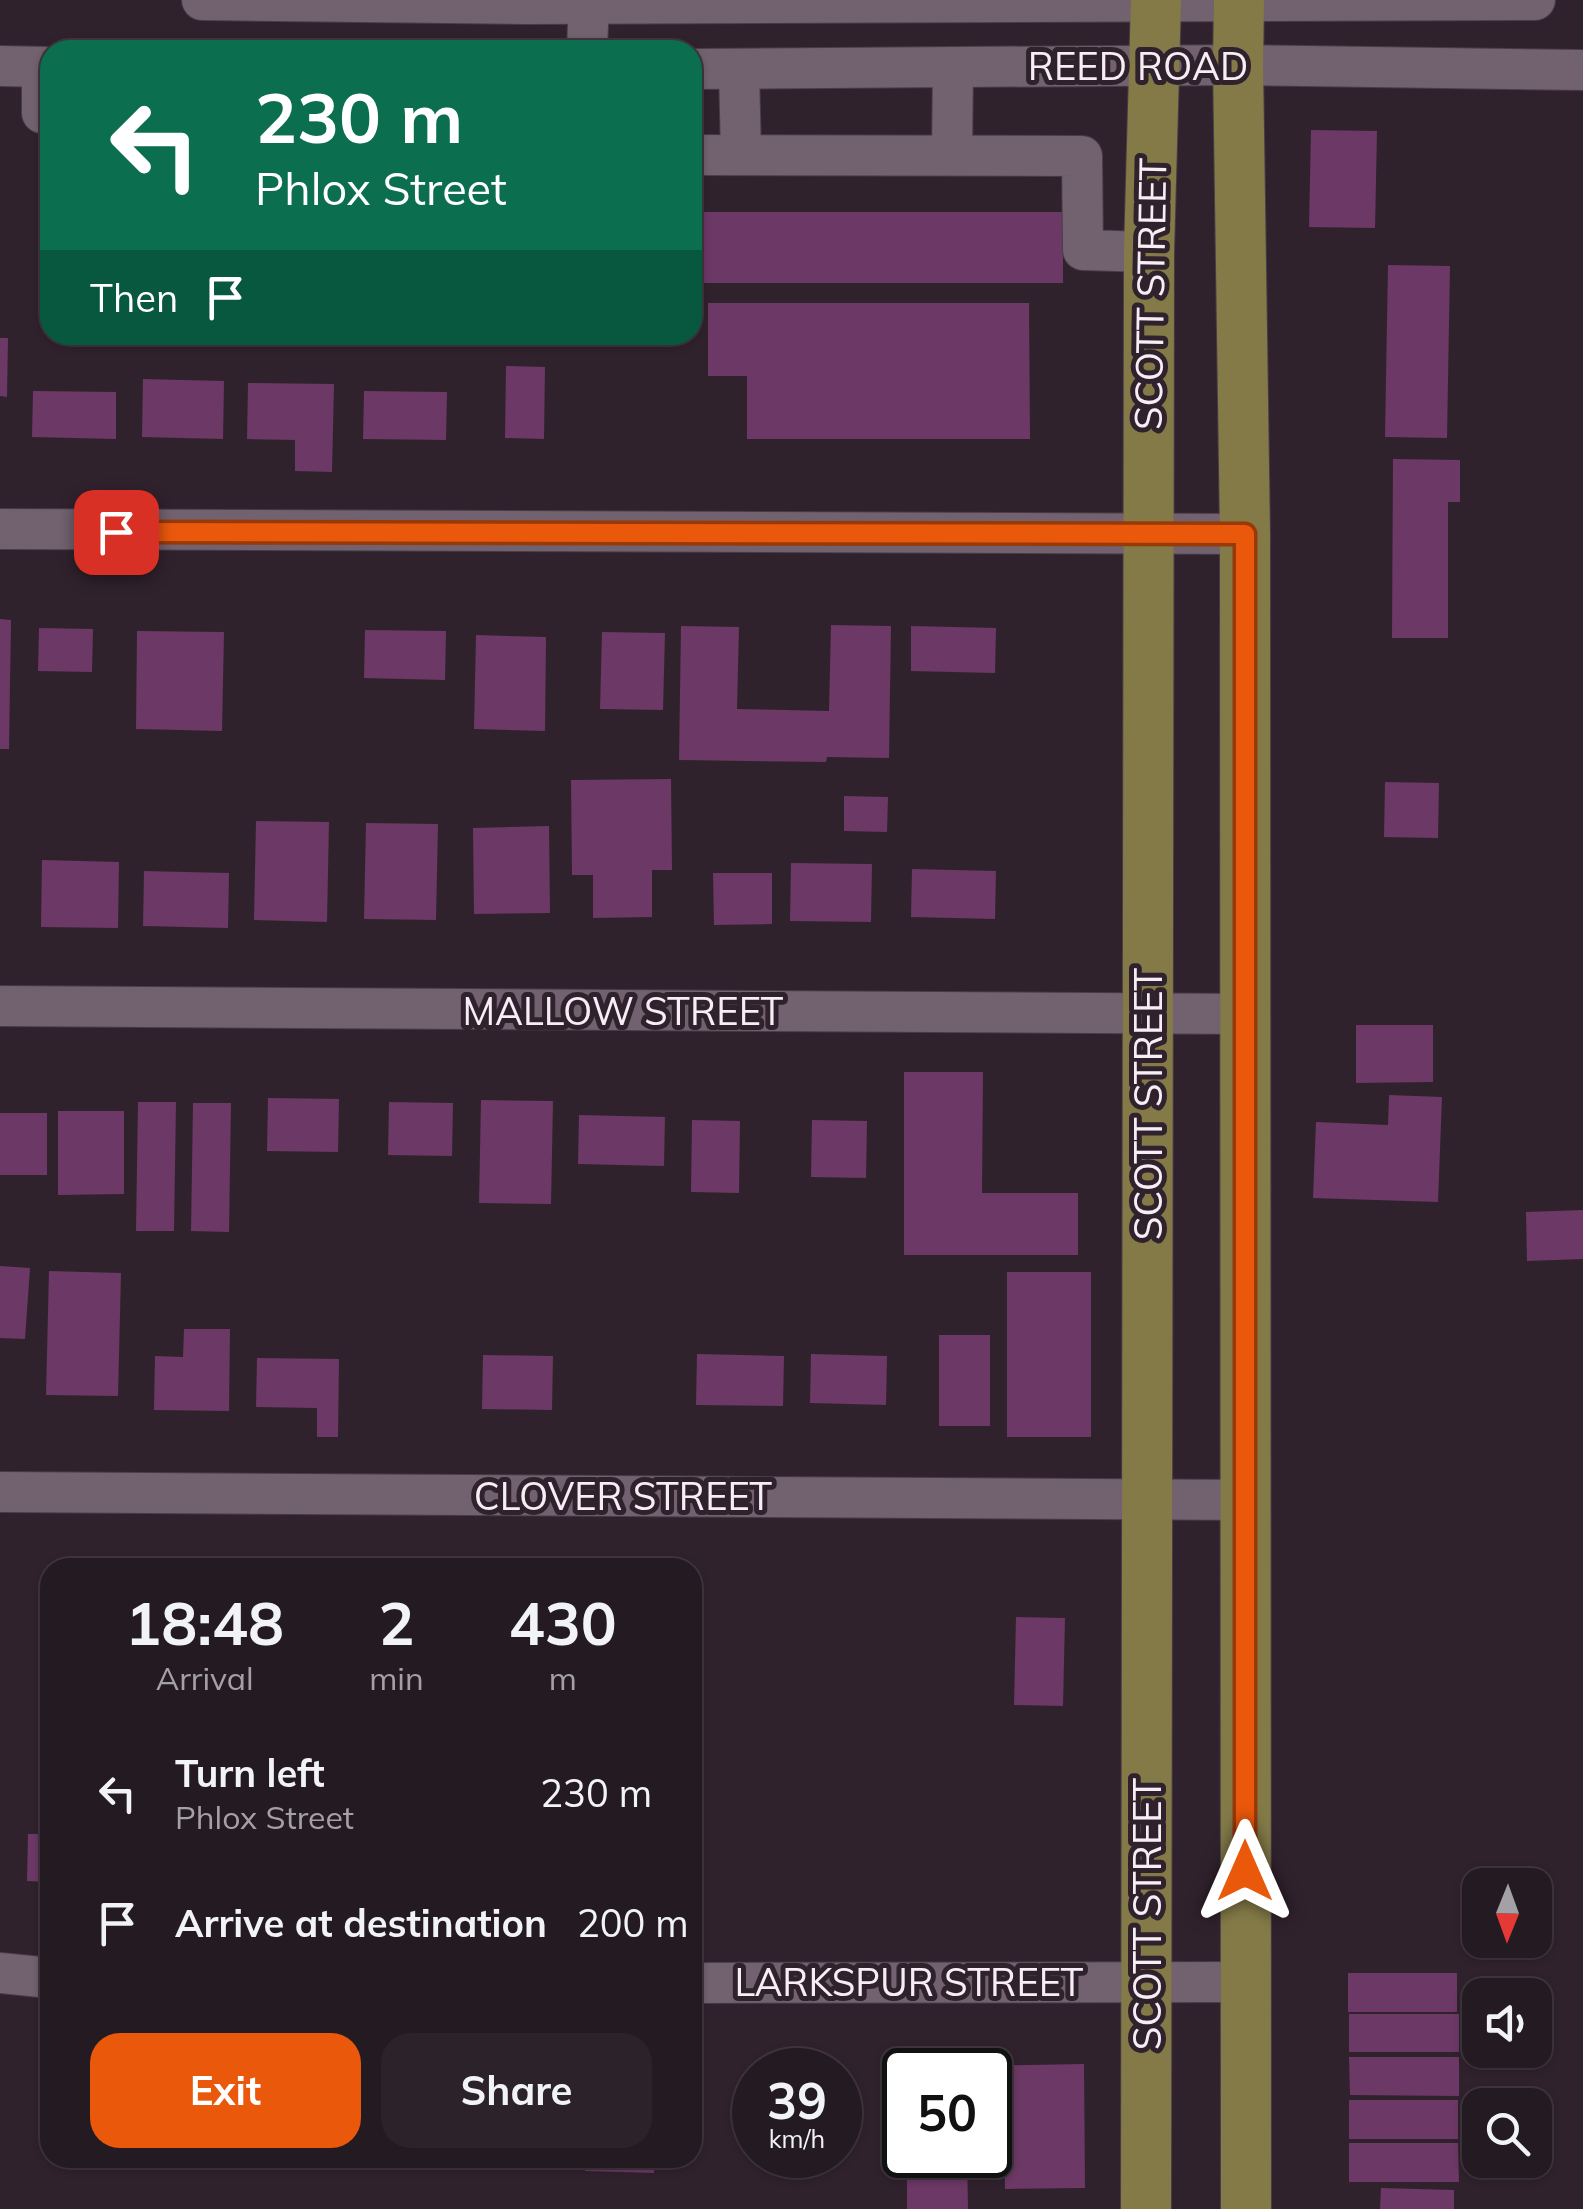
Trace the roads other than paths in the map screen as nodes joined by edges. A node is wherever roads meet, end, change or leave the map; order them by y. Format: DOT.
graph roads {
  1 [pos="202,0"];
  2 [pos="1536,0"];
  3 [pos="589,2"];
  4 [pos="1156,2"];
  5 [pos="1239,2"];
  6 [pos="587,40"];
  7 [pos="1238,65"];
  8 [pos="0,66"];
  9 [pos="1153,66"];
  10 [pos="40,67"];
  11 [pos="953,68"];
  12 [pos="702,69"];
  13 [pos="739,69"];
  14 [pos="1583,70"];
  15 [pos="702,155"];
  16 [pos="740,155"];
  17 [pos="952,155"];
  18 [pos="1149,252"];
  19 [pos="0,530"];
  20 [pos="1148,534"];
  21 [pos="1245,534"];
  22 [pos="0,1006"];
  23 [pos="1148,1014"];
  24 [pos="1246,1014"];
  25 [pos="0,1492"];
  26 [pos="1149,1499"];
  27 [pos="1246,1500"];
  28 [pos="0,1973"];
  29 [pos="40,1977"];
  30 [pos="1146,1981"];
  31 [pos="1245,1982"];
  32 [pos="702,1983"];
  33 [pos="1146,2209"];
  34 [pos="1246,2209"];
  1 -- 3 [label="street, REED ROAD"];
  2 -- 5 [label="street, REED ROAD"];
  3 -- 4 [label="street, REED ROAD"];
  3 -- 6 [label="street"];
  4 -- 5 [label="street, REED ROAD"];
  4 -- 9 [label="main road, SCOTT STREET"];
  5 -- 7 [label="main road"];
  7 -- 9 [label="street, REED ROAD"];
  7 -- 14 [label="street, REED ROAD"];
  7 -- 21 [label="main road"];
  8 -- 10 [label="street"];
  9 -- 11 [label="street, REED ROAD"];
  9 -- 18 [label="main road, SCOTT STREET"];
  11 -- 13 [label="street, REED ROAD"];
  11 -- 17 [label="street"];
  12 -- 13 [label="street, REED ROAD"];
  13 -- 16 [label="street"];
  15 -- 16 [label="street"];
  16 -- 17 [label="street"];
  17 -- 18 [label="street"];
  18 -- 20 [label="main road, SCOTT STREET"];
  19 -- 20 [label="street"];
  20 -- 21 [label="street"];
  20 -- 23 [label="main road, SCOTT STREET"];
  21 -- 24 [label="main road"];
  22 -- 23 [label="street, MALLOW STREET"];
  23 -- 24 [label="street, MALLOW STREET"];
  23 -- 26 [label="main road, SCOTT STREET"];
  24 -- 27 [label="main road"];
  25 -- 26 [label="street, CLOVER STREET"];
  26 -- 27 [label="street, CLOVER STREET"];
  26 -- 30 [label="main road, SCOTT STREET"];
  27 -- 31 [label="main road"];
  28 -- 29 [label="street"];
  30 -- 31 [label="street, LARKSPUR STREET"];
  30 -- 32 [label="street, LARKSPUR STREET"];
  30 -- 33 [label="main road, SCOTT STREET"];
  31 -- 34 [label="main road"];
}
